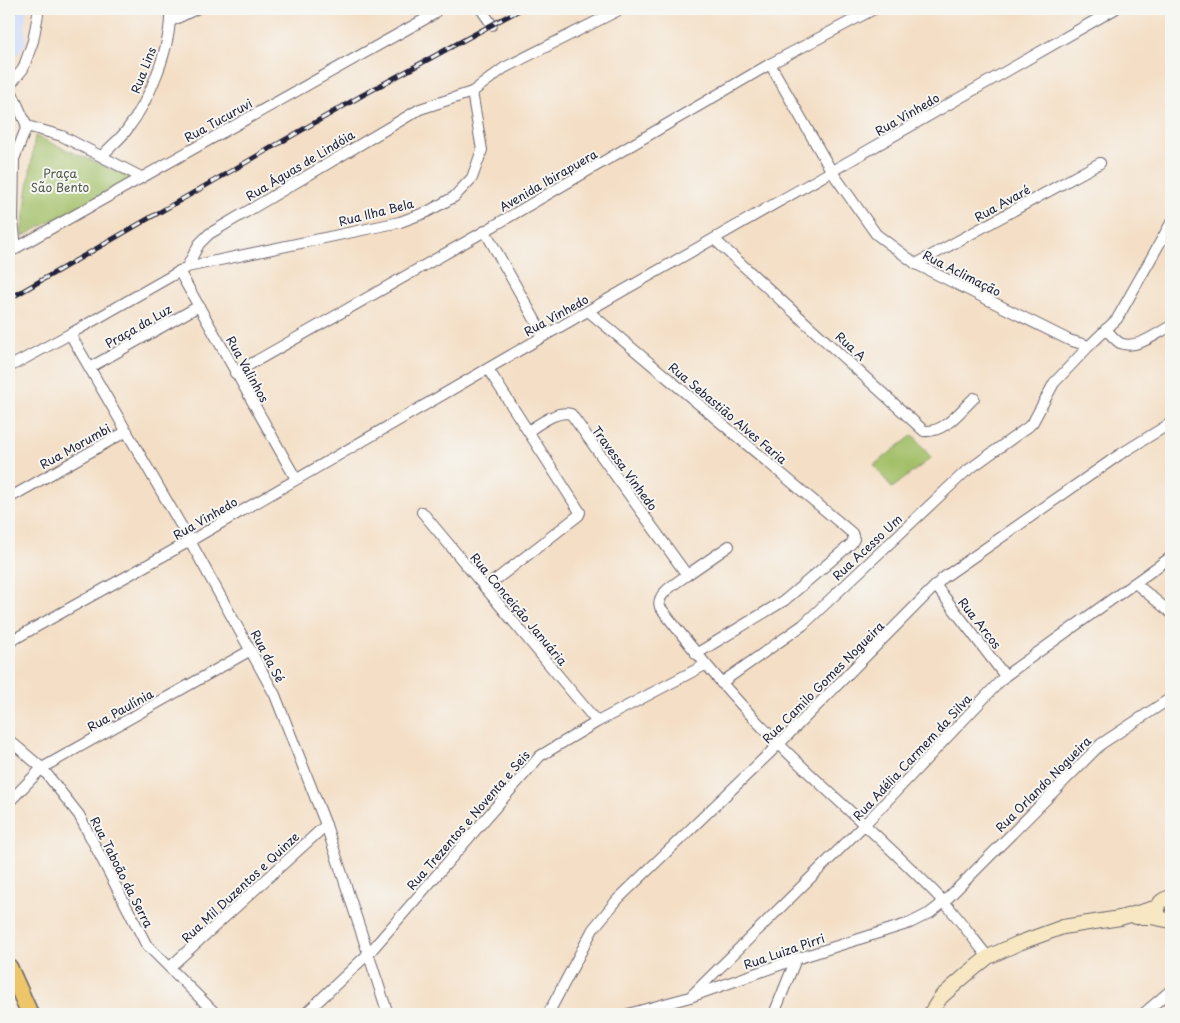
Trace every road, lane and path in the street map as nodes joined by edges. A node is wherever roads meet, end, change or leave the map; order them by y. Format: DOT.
graph roads {
  1 [pos="39,9"];
  2 [pos="170,9"];
  3 [pos="196,9"];
  4 [pos="437,9"];
  5 [pos="481,9"];
  6 [pos="621,9"];
  7 [pos="874,9"];
  8 [pos="1115,9"];
  9 [pos="171,22"];
  10 [pos="492,25"];
  11 [pos="770,64"];
  12 [pos="9,86"];
  13 [pos="472,92"];
  14 [pos="27,126"];
  15 [pos="102,156"];
  16 [pos="1100,164"];
  17 [pos="832,172"];
  18 [pos="141,177"];
  19 [pos="11,219"];
  20 [pos="1171,223"];
  21 [pos="485,231"];
  22 [pos="714,239"];
  23 [pos="12,250"];
  24 [pos="916,264"];
  25 [pos="183,269"];
  26 [pos="199,306"];
  27 [pos="588,311"];
  28 [pos="1171,326"];
  29 [pos="1106,329"];
  30 [pos="70,334"];
  31 [pos="544,336"];
  32 [pos="1089,346"];
  33 [pos="9,368"];
  34 [pos="90,368"];
  35 [pos="488,369"];
  36 [pos="235,373"];
  37 [pos="974,398"];
  38 [pos="1171,423"];
  39 [pos="127,431"];
  40 [pos="528,431"];
  41 [pos="296,479"];
  42 [pos="9,498"];
  43 [pos="422,512"];
  44 [pos="190,541"];
  45 [pos="729,546"];
  46 [pos="1171,557"];
  47 [pos="687,575"];
  48 [pos="1135,583"];
  49 [pos="936,586"];
  50 [pos="485,588"];
  51 [pos="1171,613"];
  52 [pos="9,642"];
  53 [pos="251,650"];
  54 [pos="696,654"];
  55 [pos="705,665"];
  56 [pos="1006,676"];
  57 [pos="722,683"];
  58 [pos="1171,698"];
  59 [pos="597,722"];
  60 [pos="9,740"];
  61 [pos="779,744"];
  62 [pos="42,768"];
  63 [pos="9,802"];
  64 [pos="865,824"];
  65 [pos="326,825"];
  66 [pos="1171,897"];
  67 [pos="944,902"];
  68 [pos="1158,907"];
  69 [pos="1120,918"];
  70 [pos="1168,921"];
  71 [pos="369,953"];
  72 [pos="988,957"];
  73 [pos="796,959"];
  74 [pos="9,967"];
  75 [pos="170,967"];
  76 [pos="1171,990"];
  77 [pos="690,998"];
  78 [pos="30,1014"];
  79 [pos="216,1014"];
  80 [pos="305,1014"];
  81 [pos="388,1014"];
  82 [pos="548,1014"];
  83 [pos="628,1014"];
  84 [pos="774,1014"];
  85 [pos="930,1014"];
  86 [pos="1143,1014"];
  1 -- 12 [label="street"];
  2 -- 9 [label="street, Rua Lins"];
  3 -- 9 [label="street"];
  4 -- 18 [label="street, Rua Tucuruvi"];
  5 -- 10 [label="street"];
  6 -- 13 [label="street, Rua Águas de Lindóia"];
  7 -- 11 [label="street, Avenida Ibirapuera"];
  8 -- 17 [label="street, Rua Vinhedo"];
  9 -- 15 [label="street, Rua Lins"];
  11 -- 17 [label="street, Rua Aclimação"];
  11 -- 21 [label="street, Avenida Ibirapuera"];
  12 -- 14 [label="street"];
  13 -- 25 [label="street, Rua Águas de Lindóia"];
  13 -- 25 [label="street, Rua Ilha Bela"];
  14 -- 15 [label="street"];
  14 -- 19 [label="street"];
  15 -- 18 [label="street"];
  16 -- 24 [label="street, Rua Avaré"];
  17 -- 22 [label="street, Rua Vinhedo"];
  17 -- 24 [label="street, Rua Aclimação"];
  18 -- 23 [label="street, Rua Tucuruvi"];
  19 -- 23 [label="street"];
  20 -- 29 [label="street"];
  21 -- 31 [label="street"];
  21 -- 36 [label="street, Avenida Ibirapuera"];
  22 -- 27 [label="street, Rua Vinhedo"];
  22 -- 37 [label="street, Rua A"];
  24 -- 32 [label="street, Rua Aclimação"];
  25 -- 26 [label="street, Rua Valinhos"];
  25 -- 30 [label="street"];
  26 -- 34 [label="street, Praça da Luz"];
  26 -- 36 [label="street, Rua Valinhos"];
  27 -- 31 [label="street, Rua Vinhedo"];
  27 -- 54 [label="street, Rua Sebastião Alves Faria"];
  28 -- 29 [label="street"];
  29 -- 32 [label="street"];
  30 -- 33 [label="street"];
  30 -- 34 [label="street, Rua da Sé"];
  31 -- 35 [label="street, Rua Vinhedo"];
  32 -- 57 [label="street, Rua Acesso Um"];
  34 -- 39 [label="street, Rua da Sé"];
  35 -- 40 [label="street"];
  35 -- 41 [label="street, Rua Vinhedo"];
  36 -- 41 [label="street, Rua Valinhos"];
  38 -- 49 [label="street, Rua Camilo Gomes Nogueira"];
  39 -- 42 [label="street, Rua Morumbi"];
  39 -- 44 [label="street, Rua da Sé"];
  40 -- 47 [label="street, Travessa Vinhedo"];
  40 -- 50 [label="street"];
  41 -- 44 [label="street, Rua Vinhedo"];
  43 -- 50 [label="street, Rua Conceição Januária"];
  44 -- 52 [label="street, Rua Vinhedo"];
  44 -- 53 [label="street, Rua da Sé"];
  45 -- 47 [label="street"];
  46 -- 48 [label="street, Rua Adélia Carmem da Silva"];
  47 -- 54 [label="street"];
  48 -- 51 [label="street"];
  48 -- 56 [label="street, Rua Adélia Carmem da Silva"];
  49 -- 56 [label="street, Rua Arcos"];
  49 -- 61 [label="street, Rua Camilo Gomes Nogueira"];
  50 -- 59 [label="street, Rua Conceição Januária"];
  53 -- 62 [label="street, Rua Paulínia"];
  53 -- 65 [label="street, Rua da Sé"];
  54 -- 55 [label="street"];
  55 -- 57 [label="street"];
  55 -- 59 [label="street, Rua Trezentos e Noventa e Seis"];
  56 -- 64 [label="street, Rua Adélia Carmem da Silva"];
  57 -- 61 [label="street"];
  58 -- 67 [label="street, Rua Orlando Nogueira"];
  59 -- 71 [label="street, Rua Trezentos e Noventa e Seis"];
  60 -- 62 [label="street, Rua Taboão da Serra"];
  61 -- 64 [label="street"];
  61 -- 82 [label="street, Rua Camilo Gomes Nogueira"];
  62 -- 63 [label="street, Rua Paulínia"];
  62 -- 75 [label="street, Rua Taboão da Serra"];
  64 -- 67 [label="street"];
  64 -- 77 [label="street, Rua Adélia Carmem da Silva"];
  65 -- 71 [label="street, Rua da Sé"];
  65 -- 75 [label="street, Rua Mil Duzentos e Quinze"];
  66 -- 68 [label="street"];
  67 -- 72 [label="street"];
  67 -- 73 [label="street, Rua Luiza Pirri"];
  68 -- 69 [label="street"];
  68 -- 70 [label="street"];
  69 -- 70 [label="street"];
  69 -- 72 [label="street"];
  71 -- 80 [label="street, Rua Trezentos e Noventa e Seis"];
  71 -- 81 [label="street, Rua da Sé"];
  72 -- 85 [label="street"];
  73 -- 77 [label="street, Rua Luiza Pirri"];
  73 -- 84 [label="street"];
  74 -- 78 [label="main road"];
  75 -- 79 [label="street, Rua Taboão da Serra"];
  76 -- 86 [label="street"];
  77 -- 83 [label="street, Rua Luiza Pirri"];
}
